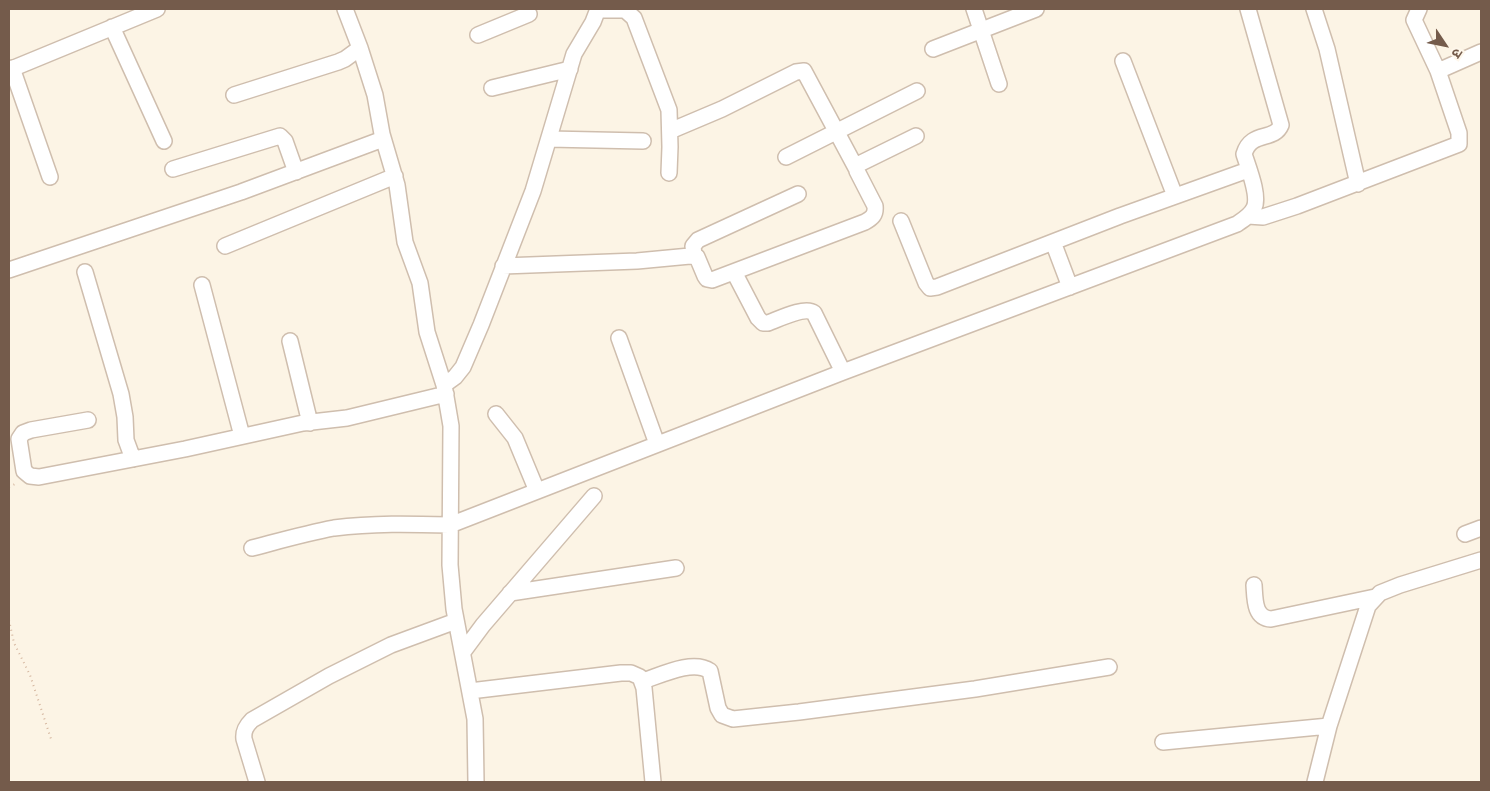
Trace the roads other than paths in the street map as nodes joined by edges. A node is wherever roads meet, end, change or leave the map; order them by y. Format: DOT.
graph roads {
  1 [pos="157,9"];
  2 [pos="345,9"];
  3 [pos="974,9"];
  4 [pos="1036,9"];
  5 [pos="1248,9"];
  6 [pos="1314,9"];
  7 [pos="1418,9"];
  8 [pos="598,10"];
  9 [pos="532,11"];
  10 [pos="112,27"];
  11 [pos="981,30"];
  12 [pos="478,35"];
  13 [pos="360,48"];
  14 [pos="933,49"];
  15 [pos="1481,52"];
  16 [pos="1124,61"];
  17 [pos="10,69"];
  18 [pos="570,69"];
  19 [pos="1438,71"];
  20 [pos="999,84"];
  21 [pos="492,88"];
  22 [pos="917,91"];
  23 [pos="234,94"];
  24 [pos="670,131"];
  25 [pos="838,132"];
  26 [pos="916,136"];
  27 [pos="383,139"];
  28 [pos="549,139"];
  29 [pos="164,141"];
  30 [pos="643,141"];
  31 [pos="786,157"];
  32 [pos="856,168"];
  33 [pos="173,170"];
  34 [pos="1248,170"];
  35 [pos="296,172"];
  36 [pos="669,173"];
  37 [pos="395,176"];
  38 [pos="50,177"];
  39 [pos="1358,184"];
  40 [pos="798,194"];
  41 [pos="1176,196"];
  42 [pos="1248,216"];
  43 [pos="900,221"];
  44 [pos="1053,242"];
  45 [pos="225,246"];
  46 [pos="694,256"];
  47 [pos="503,266"];
  48 [pos="9,270"];
  49 [pos="85,272"];
  50 [pos="734,272"];
  51 [pos="202,285"];
  52 [pos="1070,287"];
  53 [pos="619,338"];
  54 [pos="290,341"];
  55 [pos="843,372"];
  56 [pos="445,390"];
  57 [pos="496,414"];
  58 [pos="88,420"];
  59 [pos="310,423"];
  60 [pos="242,436"];
  61 [pos="657,444"];
  62 [pos="133,459"];
  63 [pos="537,491"];
  64 [pos="594,496"];
  65 [pos="450,525"];
  66 [pos="1481,528"];
  67 [pos="1465,534"];
  68 [pos="252,548"];
  69 [pos="1481,560"];
  70 [pos="676,568"];
  71 [pos="1254,585"];
  72 [pos="510,593"];
  73 [pos="1375,597"];
  74 [pos="459,636"];
  75 [pos="1109,667"];
  76 [pos="643,681"];
  77 [pos="470,691"];
  78 [pos="1329,726"];
  79 [pos="1163,742"];
  80 [pos="257,782"];
  81 [pos="476,782"];
  82 [pos="652,782"];
  83 [pos="1315,782"];
  1 -- 10 [label="street"];
  2 -- 13 [label="street"];
  3 -- 11 [label="street"];
  4 -- 11 [label="street"];
  5 -- 34 [label="street"];
  6 -- 39 [label="street"];
  7 -- 19 [label="street"];
  8 -- 18 [label="street"];
  8 -- 24 [label="street"];
  9 -- 12 [label="street"];
  10 -- 17 [label="street"];
  10 -- 29 [label="street"];
  11 -- 14 [label="street"];
  11 -- 20 [label="street"];
  13 -- 23 [label="street"];
  13 -- 27 [label="street"];
  15 -- 19 [label="street"];
  16 -- 41 [label="street"];
  17 -- 38 [label="street"];
  18 -- 21 [label="street"];
  18 -- 28 [label="street"];
  19 -- 39 [label="street"];
  22 -- 25 [label="street"];
  24 -- 25 [label="street"];
  24 -- 36 [label="street"];
  25 -- 31 [label="street"];
  25 -- 32 [label="street"];
  26 -- 32 [label="street"];
  27 -- 35 [label="street"];
  27 -- 37 [label="street"];
  28 -- 30 [label="street"];
  28 -- 47 [label="street"];
  32 -- 50 [label="street"];
  33 -- 35 [label="street"];
  34 -- 41 [label="street"];
  34 -- 42 [label="street"];
  35 -- 48 [label="street"];
  37 -- 45 [label="street"];
  37 -- 56 [label="street"];
  39 -- 42 [label="street"];
  40 -- 46 [label="street"];
  41 -- 44 [label="street"];
  42 -- 52 [label="street"];
  43 -- 44 [label="street"];
  44 -- 52 [label="street"];
  46 -- 47 [label="street"];
  46 -- 50 [label="street"];
  47 -- 56 [label="street"];
  49 -- 62 [label="street"];
  50 -- 55 [label="street"];
  51 -- 60 [label="street"];
  52 -- 55 [label="street"];
  53 -- 61 [label="street"];
  54 -- 59 [label="street"];
  55 -- 61 [label="street"];
  56 -- 59 [label="street"];
  56 -- 65 [label="street"];
  57 -- 63 [label="street"];
  58 -- 62 [label="street"];
  59 -- 60 [label="street"];
  60 -- 62 [label="street"];
  61 -- 63 [label="street"];
  63 -- 65 [label="street"];
  64 -- 72 [label="street"];
  65 -- 68 [label="street"];
  65 -- 74 [label="street"];
  66 -- 67 [label="street"];
  69 -- 73 [label="street"];
  70 -- 72 [label="street"];
  71 -- 73 [label="street"];
  72 -- 74 [label="street"];
  73 -- 78 [label="street"];
  74 -- 77 [label="street"];
  74 -- 80 [label="street"];
  75 -- 76 [label="street"];
  76 -- 77 [label="street"];
  76 -- 82 [label="street"];
  77 -- 81 [label="street"];
  78 -- 79 [label="street"];
  78 -- 83 [label="street"];
}
